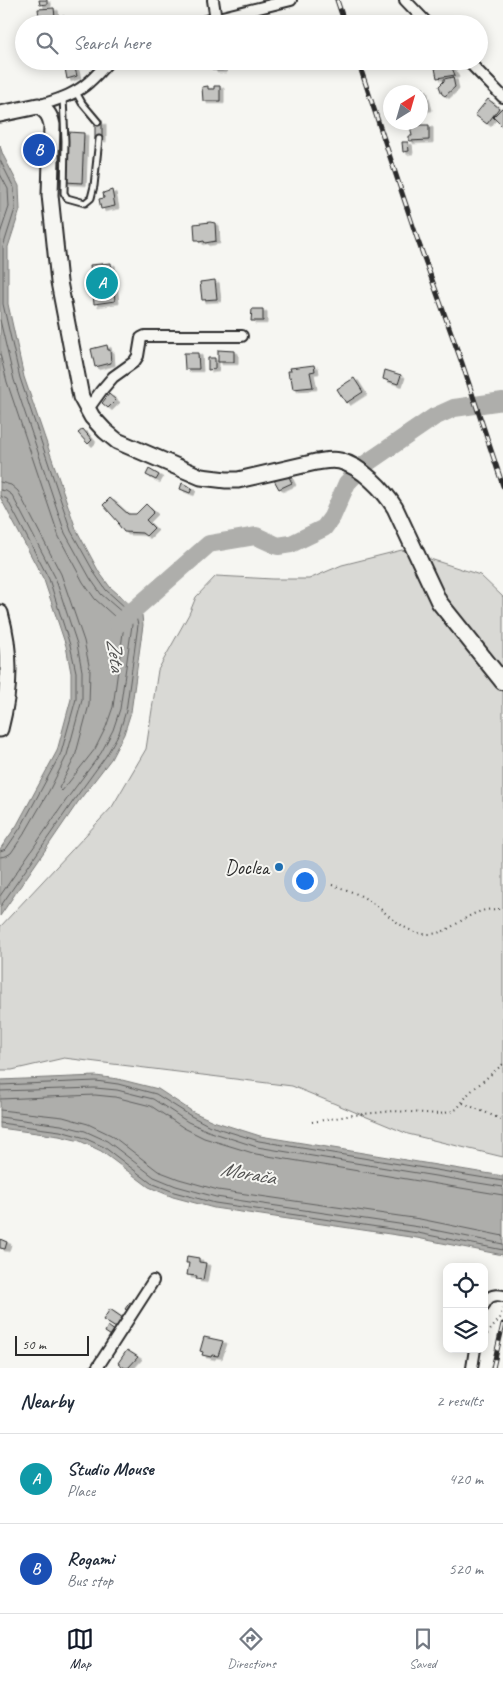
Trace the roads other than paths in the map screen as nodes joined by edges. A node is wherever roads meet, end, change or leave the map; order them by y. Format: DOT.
graph roads {
  1 [pos="214,0"];
  2 [pos="291,0"];
  3 [pos="405,0"];
  4 [pos="216,15"];
  5 [pos="235,15"];
  6 [pos="419,15"];
  7 [pos="101,70"];
  8 [pos="477,70"];
  9 [pos="76,91"];
  10 [pos="503,97"];
  11 [pos="62,98"];
  12 [pos="38,106"];
  13 [pos="0,114"];
  14 [pos="98,122"];
  15 [pos="99,139"];
  16 [pos="242,336"];
  17 [pos="88,409"];
  18 [pos="0,613"];
  19 [pos="503,682"];
  20 [pos="0,729"];
  21 [pos="153,1281"];
  22 [pos="503,1296"];
  23 [pos="488,1299"];
  24 [pos="474,1353"];
  25 [pos="97,1368"];
  26 [pos="472,1368"];
  1 -- 4 [label="street"];
  2 -- 5 [label="street"];
  3 -- 6 [label="street"];
  7 -- 9 [label="street"];
  8 -- 10 [label="street"];
  9 -- 11 [label="street"];
  9 -- 14 [label="lane"];
  11 -- 12 [label="street"];
  11 -- 15 [label="lane"];
  12 -- 13 [label="street"];
  12 -- 17 [label="street"];
  16 -- 17 [label="street"];
  17 -- 19 [label="street"];
  18 -- 20 [label="street"];
  21 -- 25 [label="street"];
  22 -- 23 [label="street"];
  24 -- 26 [label="street"];
}
